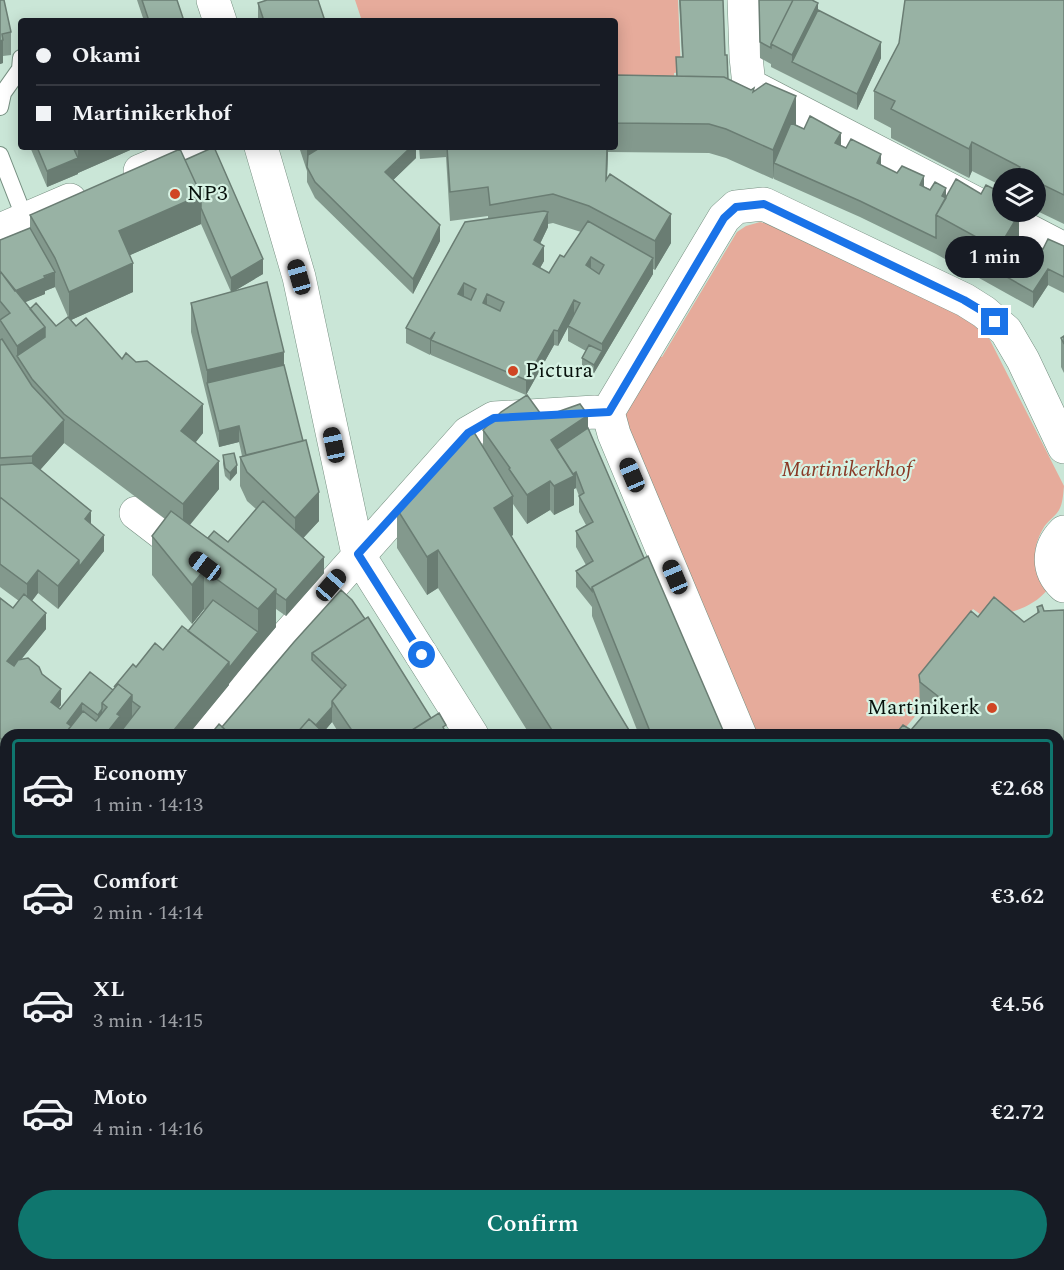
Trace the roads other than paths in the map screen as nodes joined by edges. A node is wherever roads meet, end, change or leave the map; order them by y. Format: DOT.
graph roads {
  1 [pos="213,0"];
  2 [pos="744,0"];
  3 [pos="219,18"];
  4 [pos="18,72"];
  5 [pos="0,107"];
  6 [pos="191,150"];
  7 [pos="262,150"];
  8 [pos="0,155"];
  9 [pos="13,225"];
  10 [pos="1064,249"];
  11 [pos="609,412"];
  12 [pos="1064,447"];
  13 [pos="136,513"];
  14 [pos="1064,532"];
  15 [pos="358,554"];
  16 [pos="218,576"];
  17 [pos="1064,586"];
  18 [pos="264,610"];
  19 [pos="291,631"];
  20 [pos="204,729"];
  21 [pos="468,729"];
  22 [pos="737,729"];
  1 -- 3 [label="street"];
  2 -- 10 [label="street"];
  4 -- 5 [label="lane"];
  6 -- 9 [label="street"];
  7 -- 15 [label="street"];
  8 -- 9 [label="lane"];
  11 -- 12 [label="street"];
  11 -- 15 [label="street"];
  11 -- 22 [label="street"];
  13 -- 16 [label="street"];
  14 -- 17 [label="street"];
  15 -- 19 [label="street"];
  15 -- 21 [label="street"];
  18 -- 19 [label="street"];
  19 -- 20 [label="street"];
}
